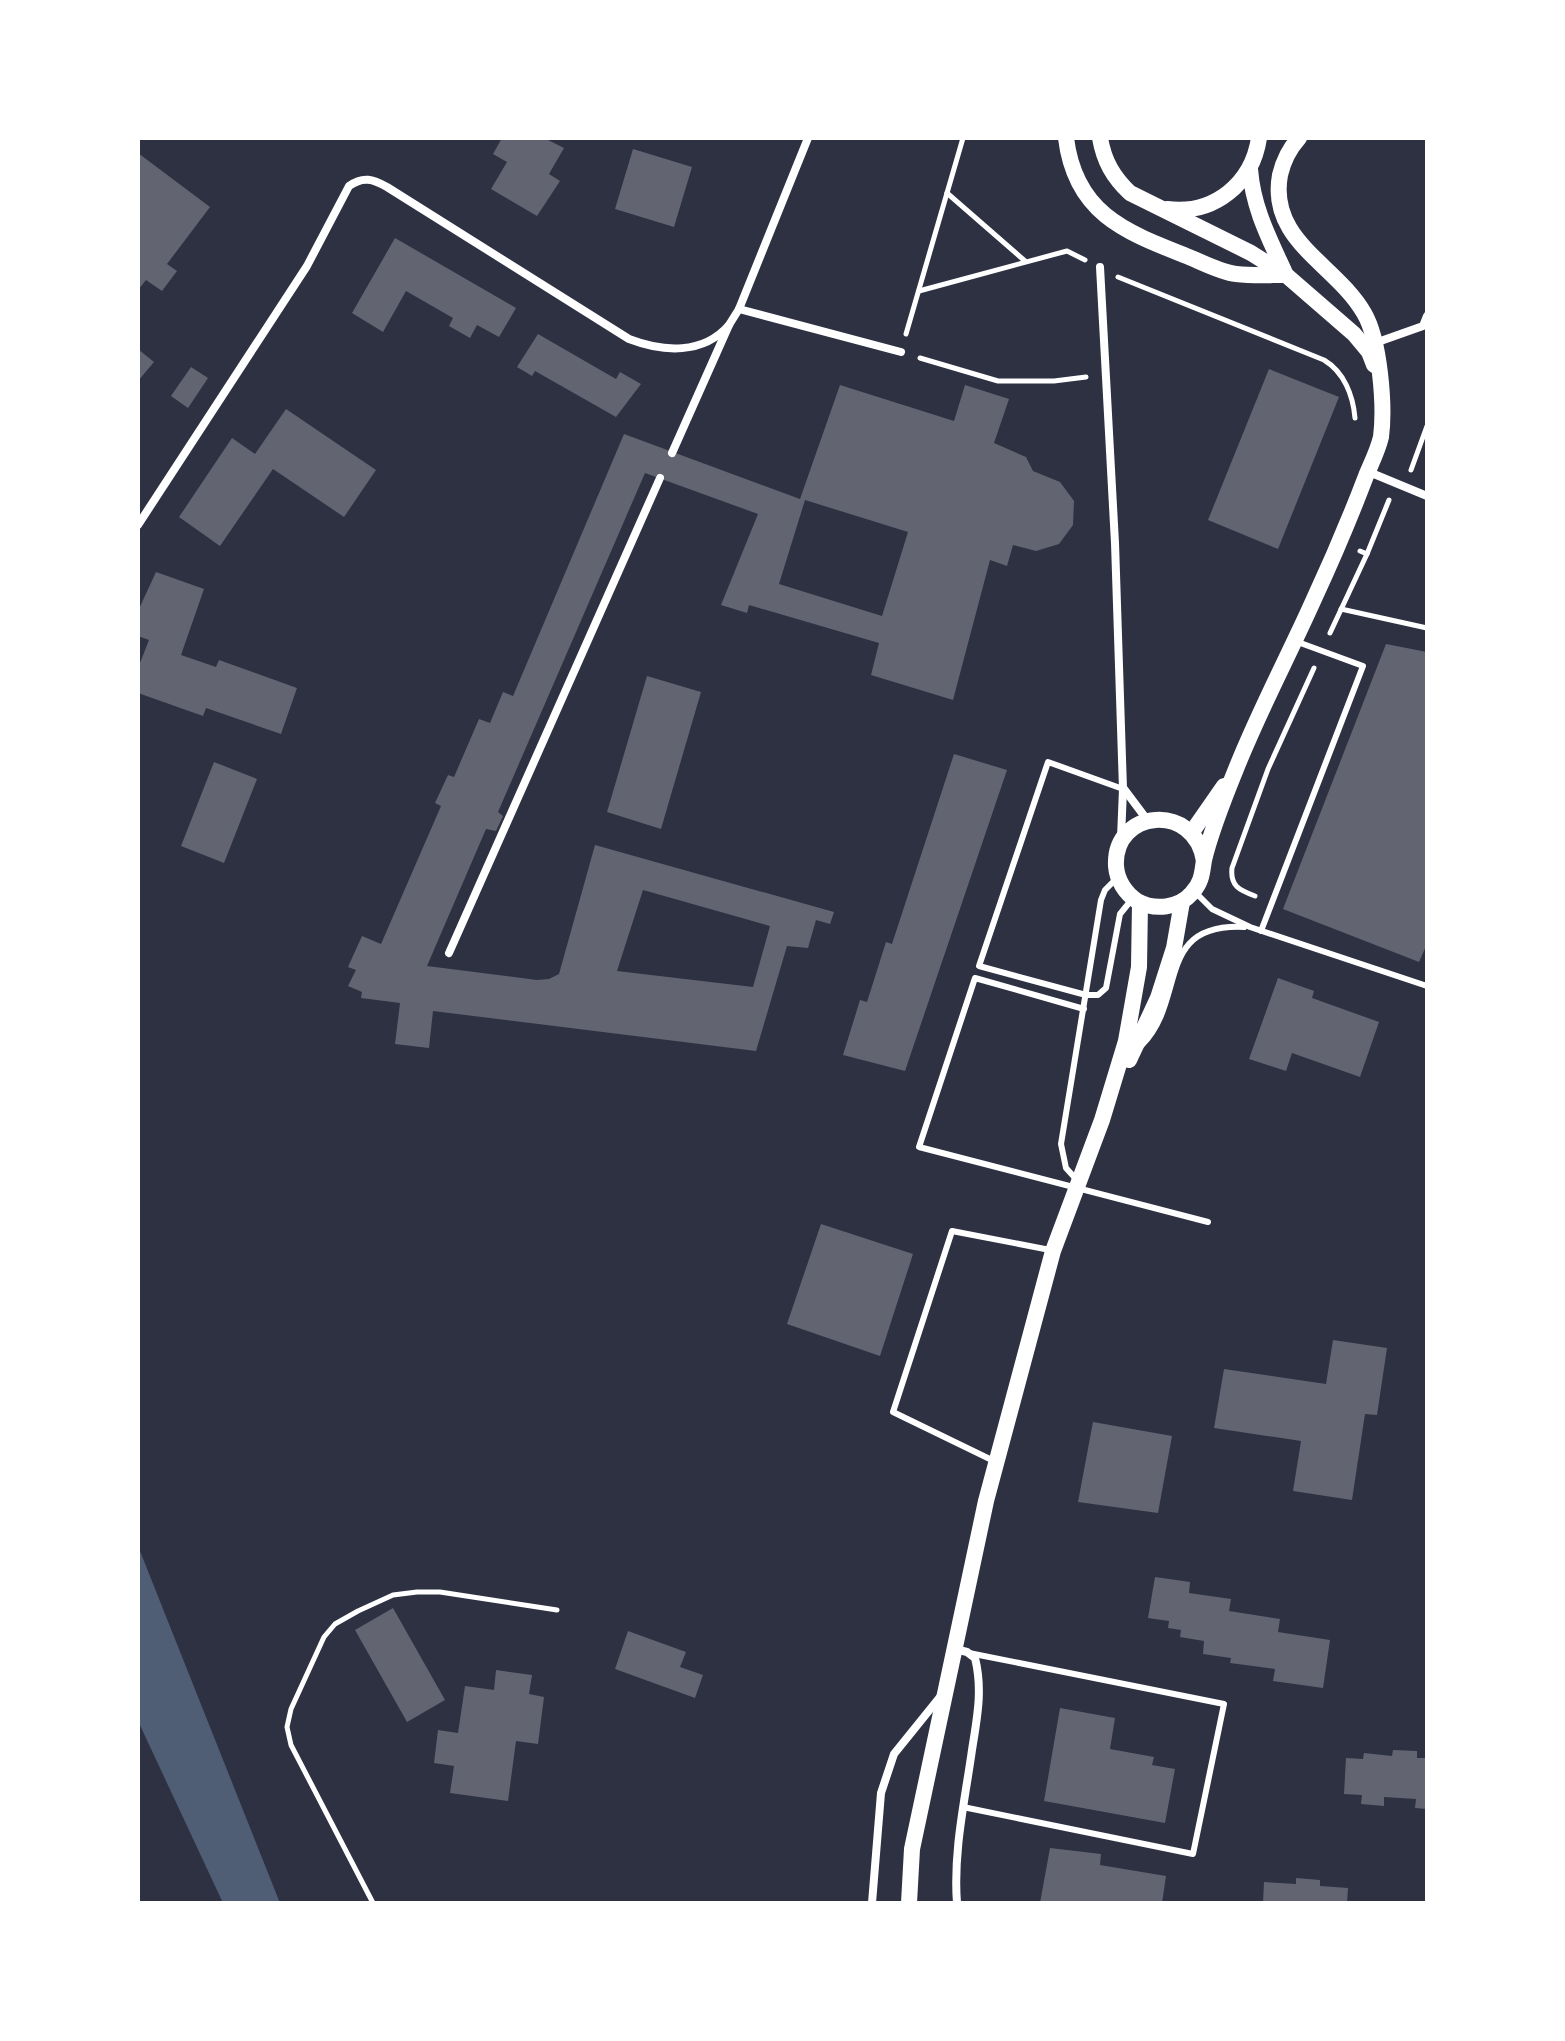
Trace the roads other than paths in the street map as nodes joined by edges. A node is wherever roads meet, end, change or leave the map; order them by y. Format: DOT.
graph roads {
  1 [pos="808,138"];
  2 [pos="1066,138"];
  3 [pos="1100,138"];
  4 [pos="1259,138"];
  5 [pos="1299,138"];
  6 [pos="1250,169"];
  7 [pos="1160,208"];
  8 [pos="1100,267"];
  9 [pos="1286,275"];
  10 [pos="739,309"];
  11 [pos="1427,316"];
  12 [pos="729,325"];
  13 [pos="1375,343"];
  14 [pos="901,352"];
  15 [pos="1379,378"];
  16 [pos="672,453"];
  17 [pos="1368,471"];
  18 [pos="660,478"];
  19 [pos="1427,496"];
  20 [pos="138,525"];
  21 [pos="1295,641"];
  22 [pos="1236,768"];
  23 [pos="1123,789"];
  24 [pos="1148,821"];
  25 [pos="1192,832"];
  26 [pos="1121,843"];
  27 [pos="1204,861"];
  28 [pos="1118,877"];
  29 [pos="1188,896"];
  30 [pos="1137,900"];
  31 [pos="1250,927"];
  32 [pos="1261,931"];
  33 [pos="449,953"];
  34 [pos="1427,986"];
  35 [pos="1086,995"];
  36 [pos="1084,1009"];
  37 [pos="1131,1056"];
  38 [pos="1102,1120"];
  39 [pos="1078,1184"];
  40 [pos="1208,1222"];
  41 [pos="1053,1251"];
  42 [pos="996,1462"];
  43 [pos="961,1651"];
  44 [pos="946,1690"];
  45 [pos="963,1807"];
  46 [pos="872,1903"];
  47 [pos="909,1903"];
  48 [pos="957,1903"];
  1 -- 10 [label="street"];
  2 -- 9 [label="main road"];
  3 -- 7 [label="main road"];
  4 -- 6 [label="main road"];
  5 -- 13 [label="main road"];
  6 -- 7 [label="main road"];
  6 -- 9 [label="main road"];
  7 -- 9 [label="main road"];
  8 -- 23 [label="street"];
  9 -- 15 [label="main road"];
  10 -- 12 [label="street"];
  10 -- 14 [label="street"];
  11 -- 13 [label="street"];
  12 -- 16 [label="street"];
  12 -- 20 [label="street"];
  13 -- 15 [label="main road"];
  15 -- 17 [label="main road"];
  17 -- 19 [label="street"];
  17 -- 21 [label="main road"];
  18 -- 33 [label="street"];
  21 -- 22 [label="main road"];
  21 -- 32 [label="lane"];
  22 -- 25 [label="main road"];
  22 -- 27 [label="main road"];
  23 -- 24 [label="street"];
  23 -- 26 [label="street"];
  23 -- 35 [label="lane"];
  24 -- 25 [label="main road"];
  24 -- 26 [label="main road"];
  25 -- 27 [label="main road"];
  26 -- 28 [label="main road"];
  27 -- 29 [label="main road"];
  28 -- 30 [label="main road"];
  28 -- 35 [label="lane"];
  29 -- 30 [label="main road"];
  29 -- 31 [label="lane"];
  29 -- 37 [label="main road"];
  30 -- 35 [label="lane"];
  30 -- 38 [label="main road"];
  31 -- 32 [label="lane"];
  31 -- 37 [label="lane"];
  32 -- 34 [label="lane"];
  35 -- 36 [label="lane"];
  36 -- 39 [label="lane"];
  36 -- 39 [label="lane"];
  37 -- 38 [label="main road"];
  38 -- 39 [label="main road"];
  39 -- 40 [label="lane"];
  39 -- 41 [label="main road"];
  41 -- 42 [label="main road"];
  41 -- 42 [label="lane"];
  42 -- 43 [label="main road"];
  43 -- 44 [label="main road"];
  43 -- 45 [label="street"];
  43 -- 45 [label="lane"];
  44 -- 46 [label="street"];
  44 -- 47 [label="main road"];
  45 -- 48 [label="street"];
}
